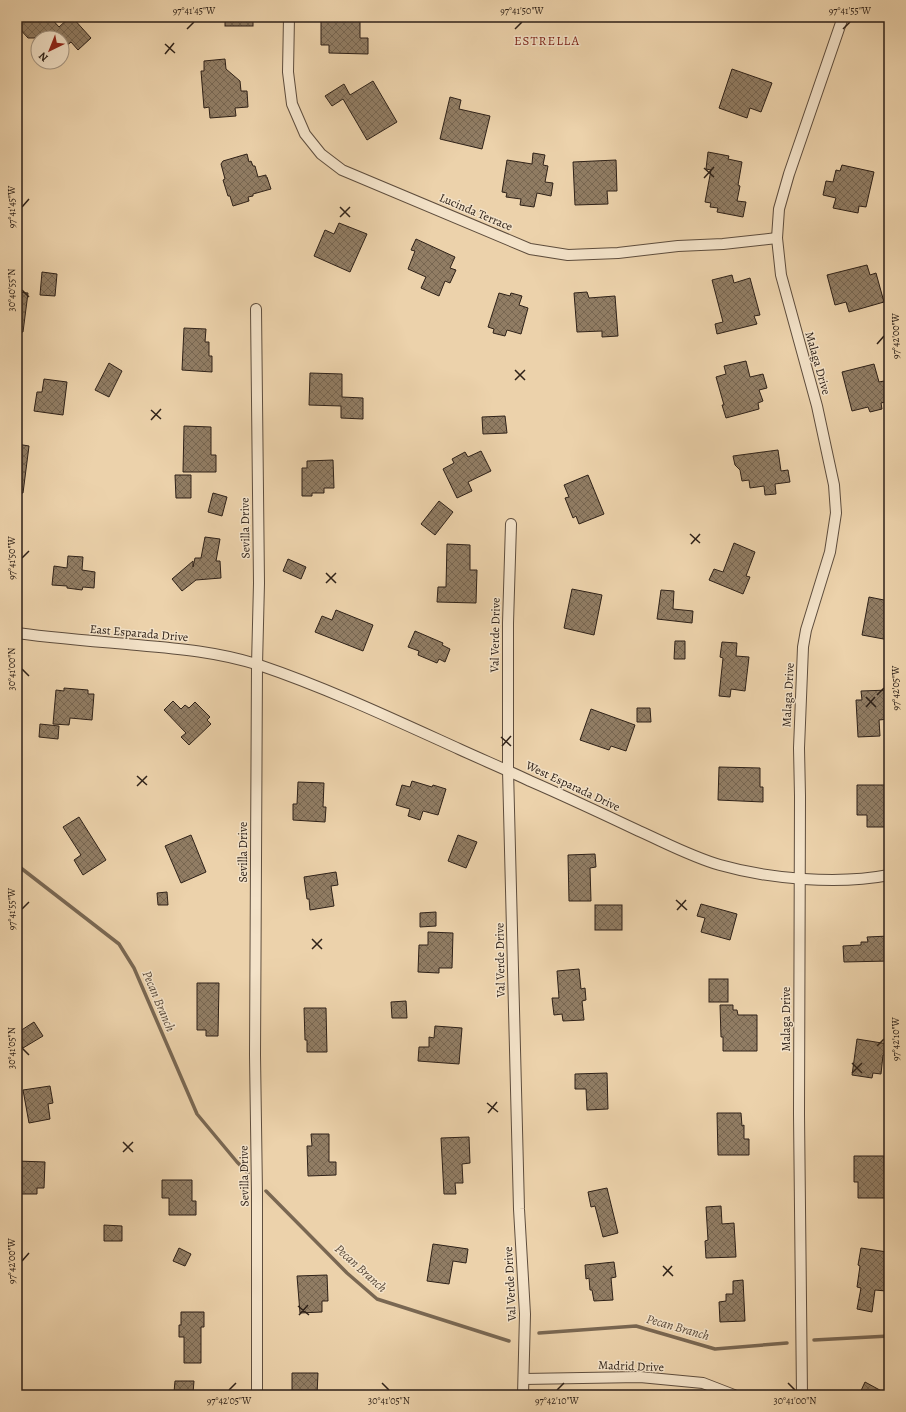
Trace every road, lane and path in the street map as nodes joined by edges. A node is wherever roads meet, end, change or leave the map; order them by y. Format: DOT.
graph roads {
  1 [pos="289,17"];
  2 [pos="842,17"];
  3 [pos="777,238"];
  4 [pos="256,309"];
  5 [pos="511,524"];
  6 [pos="17,634"];
  7 [pos="257,665"];
  8 [pos="508,770"];
  9 [pos="889,875"];
  10 [pos="799,878"];
  11 [pos="524,1379"];
  12 [pos="257,1395"];
  13 [pos="523,1395"];
  14 [pos="734,1395"];
  15 [pos="802,1395"];
  1 -- 3 [label="street, Lucinda Terrace"];
  2 -- 3 [label="street, Malaga Drive"];
  3 -- 10 [label="street, Malaga Drive"];
  4 -- 7 [label="street, Sevilla Drive"];
  5 -- 8 [label="street, Val Verde Drive"];
  6 -- 7 [label="street, East Esparada Drive"];
  7 -- 8 [label="street, West Esparada Drive"];
  7 -- 12 [label="street, Sevilla Drive"];
  8 -- 10 [label="street, West Esparada Drive"];
  8 -- 11 [label="street, Val Verde Drive"];
  9 -- 10 [label="street, West Esparada Drive"];
  10 -- 15 [label="street, Malaga Drive"];
  11 -- 13 [label="street, Val Verde Drive"];
  11 -- 14 [label="street, Madrid Drive"];
}
